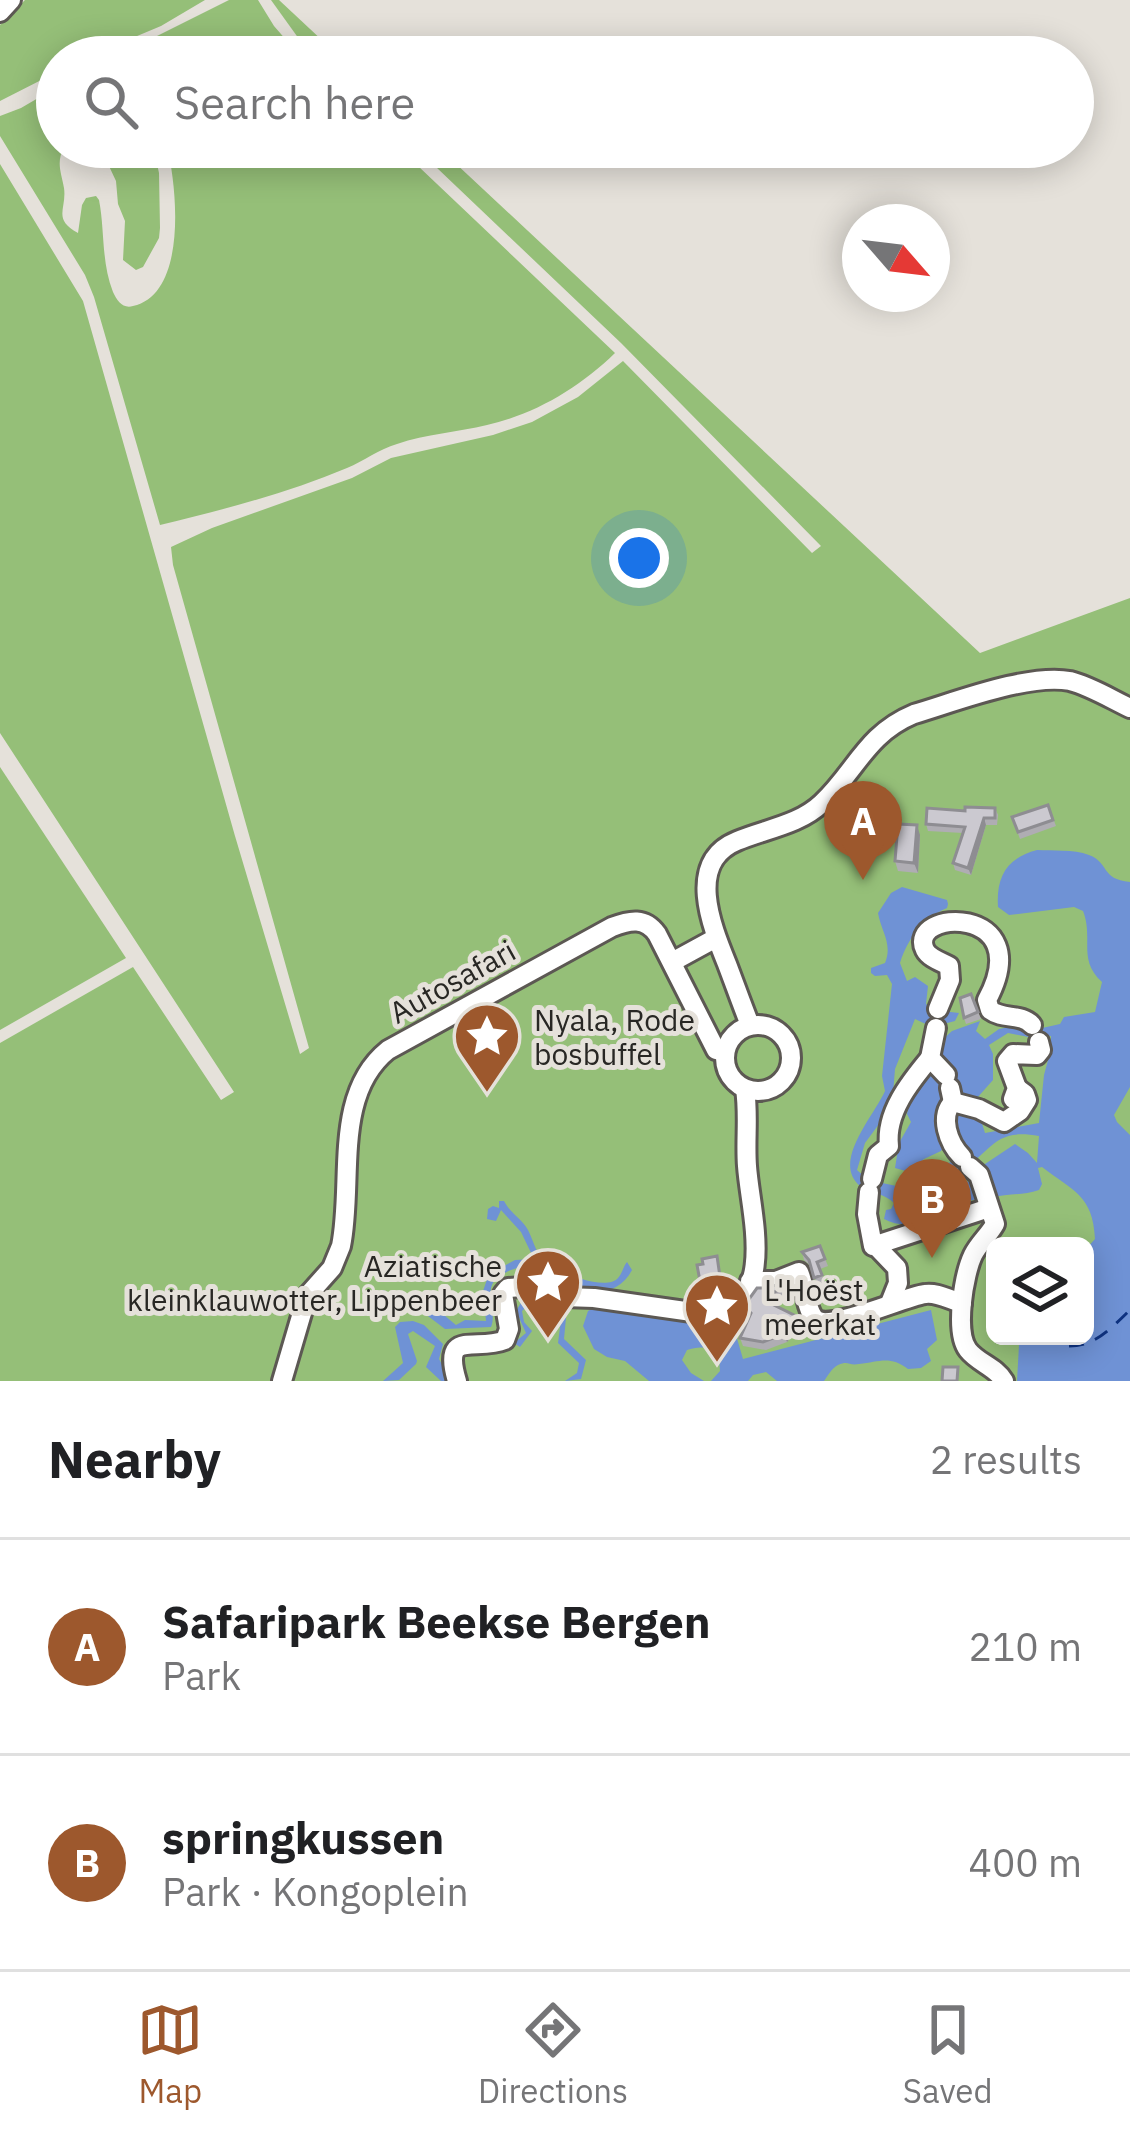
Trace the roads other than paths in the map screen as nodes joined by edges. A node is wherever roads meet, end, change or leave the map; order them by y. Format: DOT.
graph roads {
  1 [pos="11,0"];
  2 [pos="0,12"];
  3 [pos="1130,708"];
  4 [pos="713,930"];
  5 [pos="669,954"];
  6 [pos="750,1025"];
  7 [pos="725,1052"];
  8 [pos="930,1058"];
  9 [pos="950,1088"];
  10 [pos="745,1089"];
  11 [pos="989,1208"];
  12 [pos="875,1245"];
  13 [pos="750,1281"];
  14 [pos="890,1303"];
  15 [pos="962,1304"];
  16 [pos="282,1381"];
  17 [pos="458,1381"];
  18 [pos="1004,1381"];
  1 -- 2 [label="street"];
  3 -- 4 [label="street"];
  4 -- 5 [label="street"];
  4 -- 6 [label="street"];
  5 -- 7 [label="street"];
  5 -- 16 [label="street, Autosafari"];
  6 -- 7 [label="street"];
  6 -- 10 [label="street"];
  7 -- 10 [label="street"];
  8 -- 9 [label="street"];
  8 -- 9 [label="street"];
  8 -- 12 [label="street"];
  9 -- 11 [label="street"];
  10 -- 13 [label="street"];
  11 -- 12 [label="street"];
  11 -- 15 [label="street"];
  12 -- 14 [label="street"];
  13 -- 14 [label="street"];
  13 -- 17 [label="street"];
  14 -- 15 [label="street"];
  15 -- 18 [label="street"];
}
